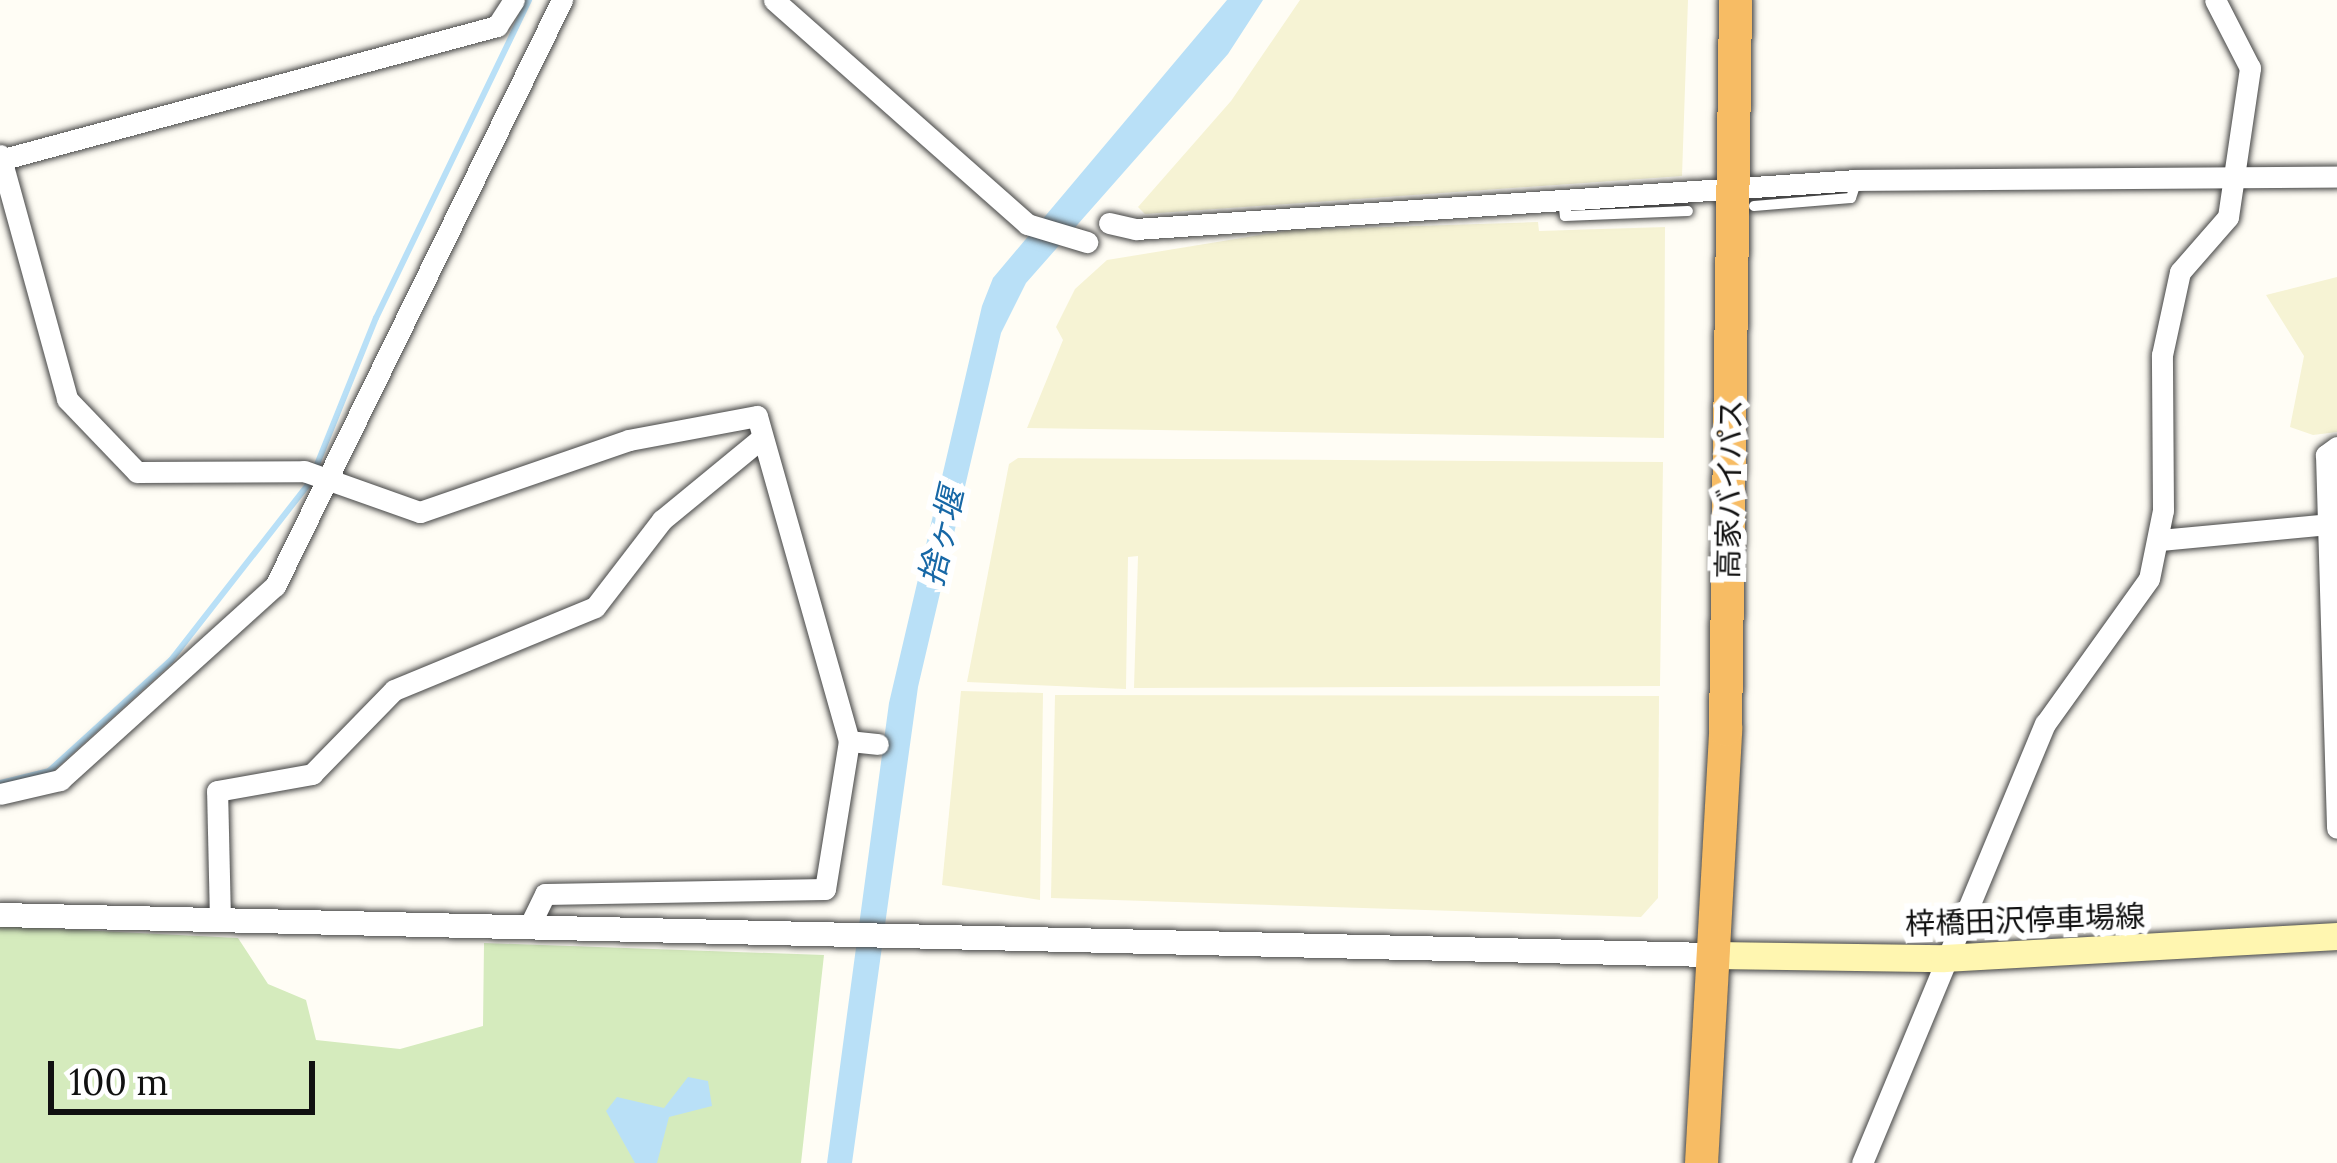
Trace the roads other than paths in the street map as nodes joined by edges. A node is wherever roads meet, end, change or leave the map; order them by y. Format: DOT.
graph roads {
  1 [pos="514,0"];
  2 [pos="562,0"];
  3 [pos="774,0"];
  4 [pos="1735,0"];
  5 [pos="2215,0"];
  6 [pos="0,158"];
  7 [pos="2337,177"];
  8 [pos="2237,178"];
  9 [pos="1563,196"];
  10 [pos="1742,197"];
  11 [pos="1688,211"];
  12 [pos="1109,223"];
  13 [pos="1080,238"];
  14 [pos="763,439"];
  15 [pos="2337,447"];
  16 [pos="333,481"];
  17 [pos="2333,524"];
  18 [pos="2160,540"];
  19 [pos="849,741"];
  20 [pos="878,744"];
  21 [pos="2337,772"];
  22 [pos="0,794"];
  23 [pos="2337,828"];
  24 [pos="0,915"];
  25 [pos="220,920"];
  26 [pos="530,927"];
  27 [pos="2337,936"];
  28 [pos="1944,958"];
  29 [pos="1715,966"];
  30 [pos="1701,1163"];
  31 [pos="1720,1163"];
  32 [pos="1862,1163"];
  1 -- 6 [label="street"];
  2 -- 16 [label="street"];
  3 -- 13 [label="street"];
  4 -- 10 [label="highway, 高家バイパス"];
  5 -- 8 [label="street"];
  6 -- 16 [label="street"];
  7 -- 8 [label="street"];
  8 -- 10 [label="street"];
  8 -- 18 [label="street"];
  9 -- 10 [label="street"];
  9 -- 11 [label="lane"];
  9 -- 12 [label="street"];
  10 -- 29 [label="highway, 高家バイパス"];
  14 -- 16 [label="street"];
  14 -- 19 [label="street"];
  14 -- 25 [label="street"];
  15 -- 17 [label="street"];
  16 -- 22 [label="street"];
  17 -- 18 [label="street"];
  17 -- 21 [label="street"];
  18 -- 28 [label="street"];
  19 -- 20 [label="street"];
  19 -- 26 [label="street"];
  21 -- 23 [label="street"];
  24 -- 25 [label="street"];
  25 -- 26 [label="street"];
  26 -- 29 [label="street"];
  27 -- 28 [label="main road, 梓橋田沢停車場線"];
  28 -- 29 [label="main road, 梓橋田沢停車場線"];
  28 -- 32 [label="street"];
  29 -- 30 [label="highway, 高家バイパス"];
  29 -- 31 [label="highway, 高家バイパス"];
}
